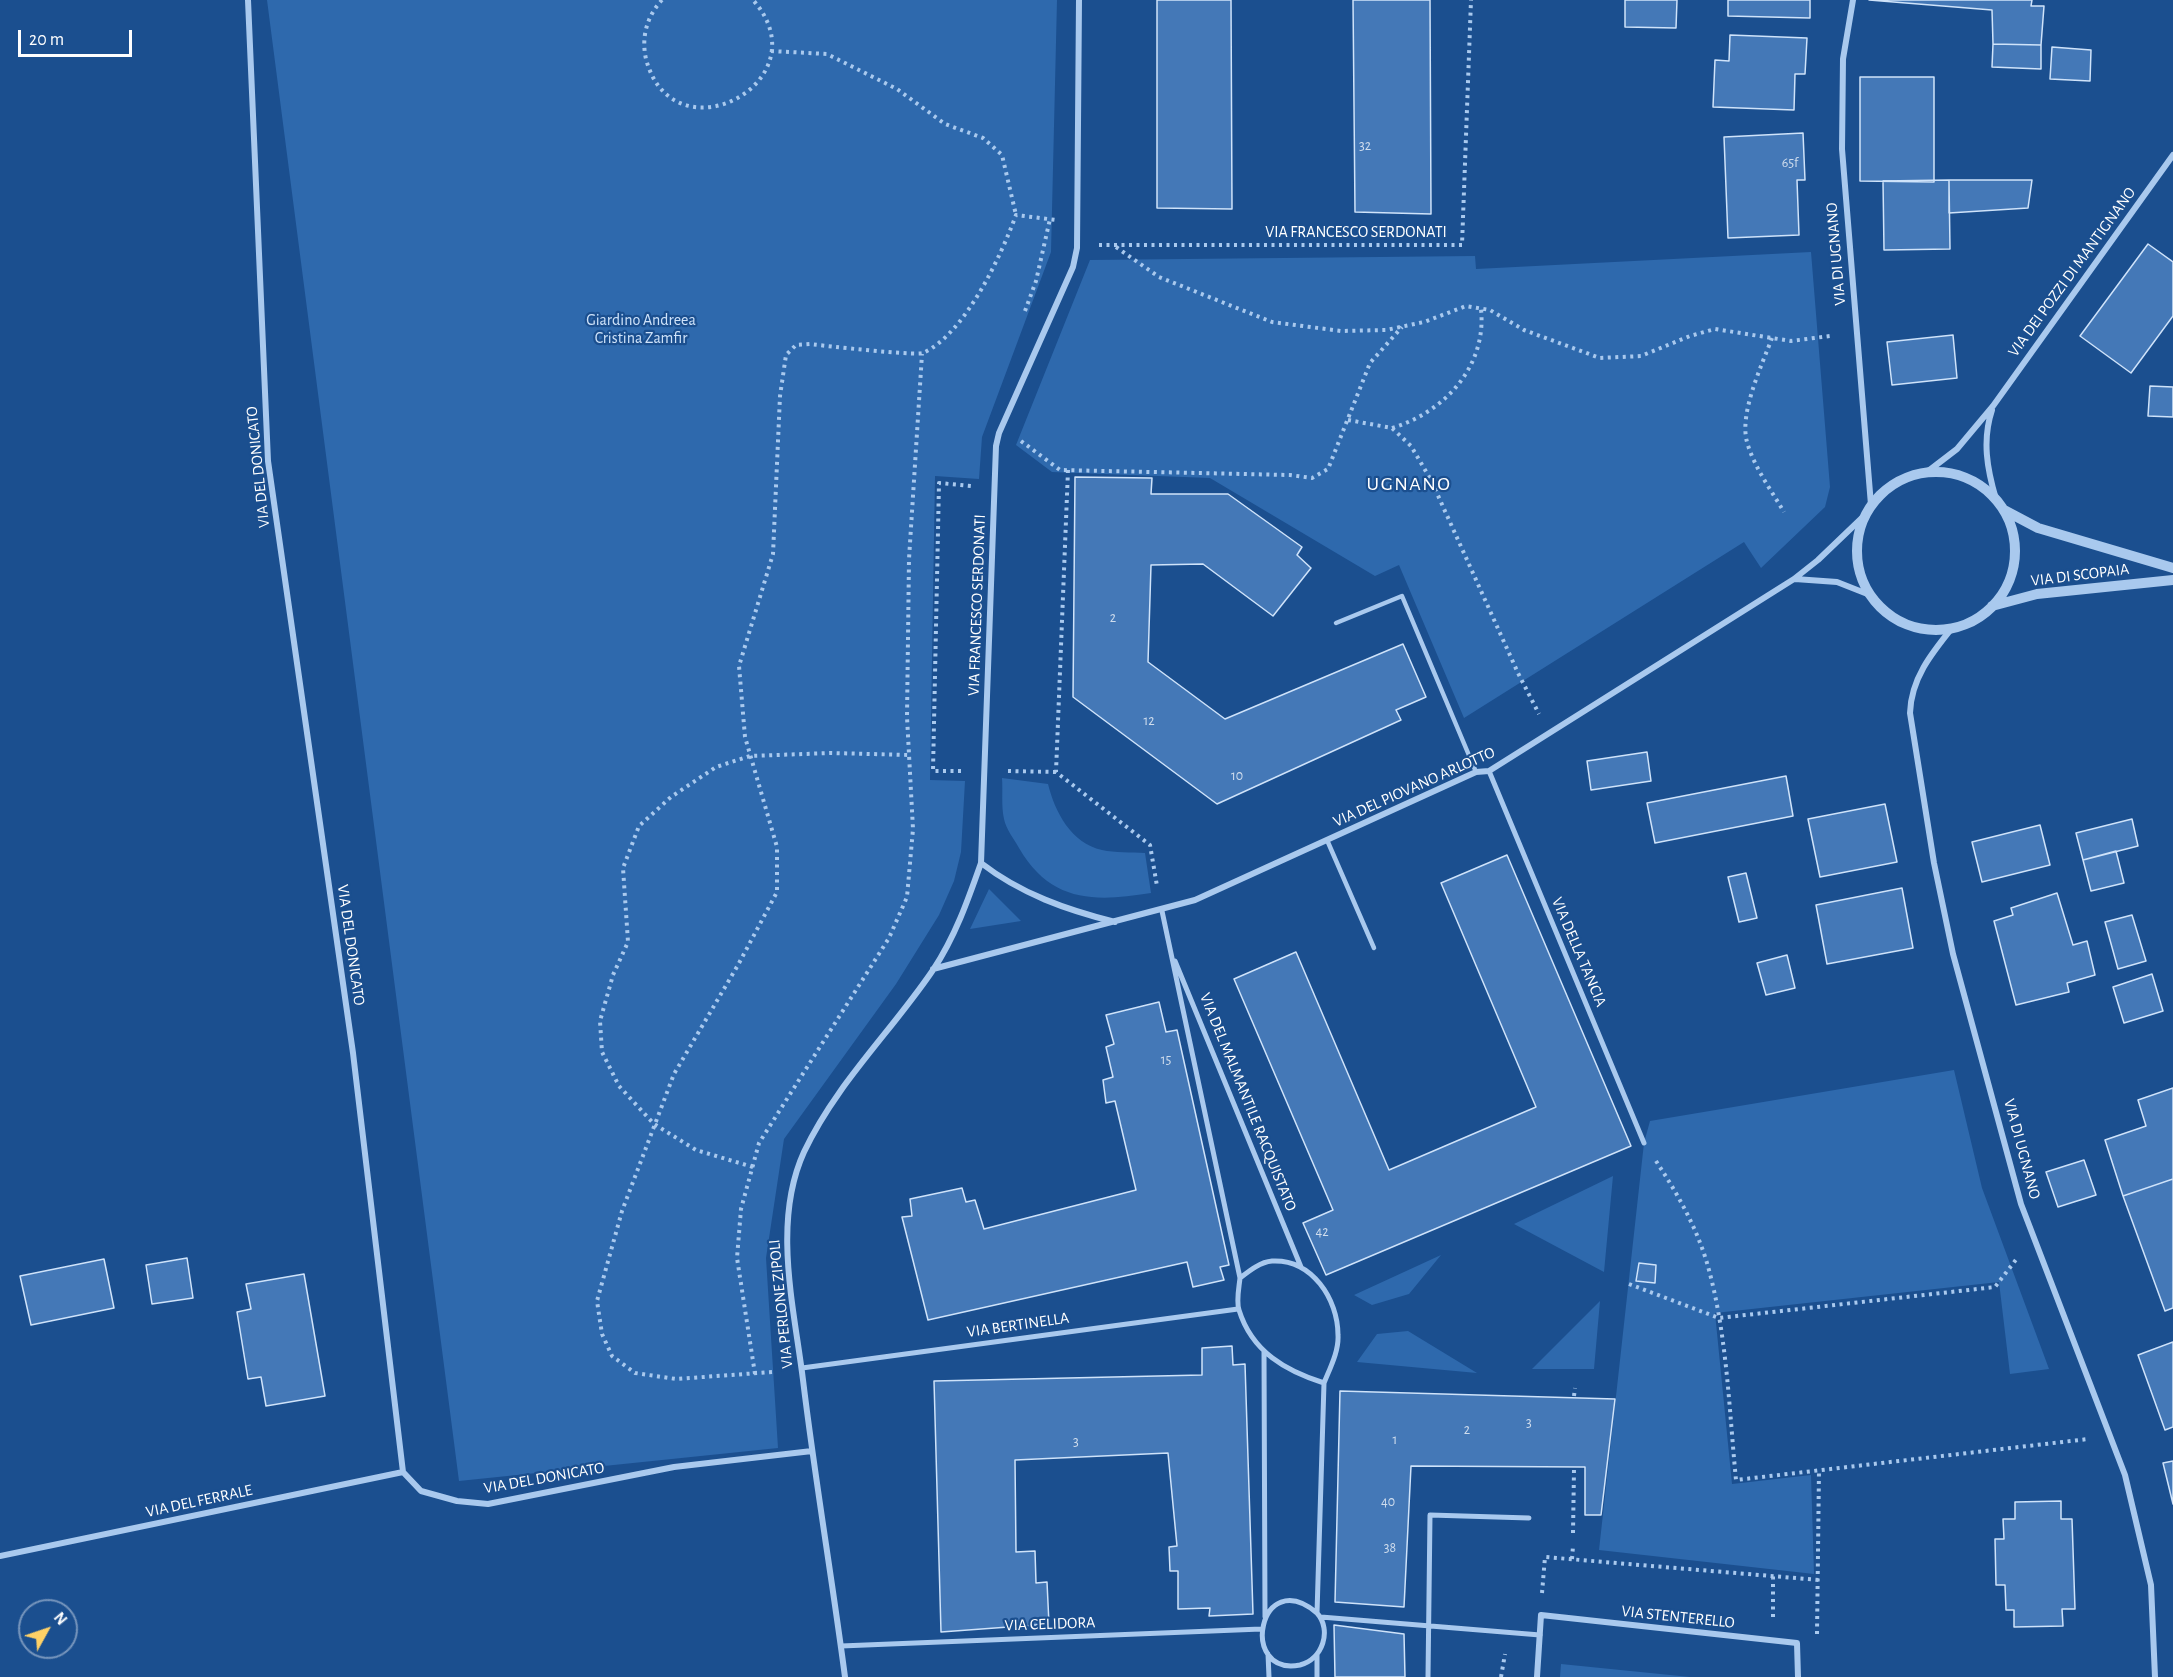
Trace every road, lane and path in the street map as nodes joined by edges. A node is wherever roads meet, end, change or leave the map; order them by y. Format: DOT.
graph roads {
  1 [pos="248,0"];
  2 [pos="662,0"];
  3 [pos="753,0"];
  4 [pos="1079,0"];
  5 [pos="1472,0"];
  6 [pos="1853,0"];
  7 [pos="771,51"];
  8 [pos="2173,155"];
  9 [pos="1016,215"];
  10 [pos="1078,220"];
  11 [pos="1116,247"];
  12 [pos="1077,248"];
  13 [pos="1481,309"];
  14 [pos="1402,327"];
  15 [pos="1830,336"];
  16 [pos="1772,338"];
  17 [pos="922,354"];
  18 [pos="1993,406"];
  19 [pos="1348,420"];
  20 [pos="1392,428"];
  21 [pos="1024,442"];
  22 [pos="1068,470"];
  23 [pos="1927,472"];
  24 [pos="1995,499"];
  25 [pos="1871,505"];
  26 [pos="2003,509"];
  27 [pos="1784,512"];
  28 [pos="1865,515"];
  29 [pos="2173,568"];
  30 [pos="1794,579"];
  31 [pos="2173,580"];
  32 [pos="1870,595"];
  33 [pos="1992,607"];
  34 [pos="1336,623"];
  35 [pos="1952,628"];
  36 [pos="1549,733"];
  37 [pos="909,755"];
  38 [pos="750,756"];
  39 [pos="1489,771"];
  40 [pos="1476,772"];
  41 [pos="1328,840"];
  42 [pos="981,863"];
  43 [pos="1157,886"];
  44 [pos="1162,910"];
  45 [pos="1116,922"];
  46 [pos="1170,948"];
  47 [pos="1374,948"];
  48 [pos="933,969"];
  49 [pos="654,1124"];
  50 [pos="1644,1143"];
  51 [pos="753,1167"];
  52 [pos="2022,1252"];
  53 [pos="1301,1267"];
  54 [pos="1240,1278"];
  55 [pos="1629,1284"];
  56 [pos="1238,1309"];
  57 [pos="1719,1318"];
  58 [pos="1264,1352"];
  59 [pos="802,1368"];
  60 [pos="772,1372"];
  61 [pos="755,1374"];
  62 [pos="1324,1383"];
  63 [pos="1575,1388"];
  64 [pos="1575,1396"];
  65 [pos="2096,1438"];
  66 [pos="812,1450"];
  67 [pos="1574,1469"];
  68 [pos="1819,1470"];
  69 [pos="403,1472"];
  70 [pos="1529,1518"];
  71 [pos="1573,1533"];
  72 [pos="1573,1546"];
  73 [pos="0,1557"];
  74 [pos="1572,1559"];
  75 [pos="1819,1580"];
  76 [pos="1319,1615"];
  77 [pos="1541,1616"];
  78 [pos="1265,1617"];
  79 [pos="1428,1626"];
  80 [pos="1261,1629"];
  81 [pos="1540,1635"];
  82 [pos="1797,1643"];
  83 [pos="841,1646"];
  84 [pos="1268,1654"];
  85 [pos="1317,1654"];
  86 [pos="845,1677"];
  87 [pos="1269,1677"];
  88 [pos="1317,1677"];
  89 [pos="1428,1677"];
  90 [pos="1537,1677"];
  91 [pos="1798,1677"];
  92 [pos="2155,1677"];
  1 -- 69 [label="street, VIA DEL DONICATO"];
  2 -- 7 [label="path"];
  3 -- 7 [label="path"];
  4 -- 10 [label="street, VIA FRANCESCO SERDONATI"];
  5 -- 11 [label="path, VIA FRANCESCO SERDONATI"];
  6 -- 25 [label="street, VIA DI UGNANO"];
  7 -- 9 [label="path"];
  8 -- 18 [label="street, VIA DEI POZZI DI MANTIGNANO"];
  9 -- 10 [label="path"];
  9 -- 17 [label="path"];
  10 -- 12 [label="street, VIA FRANCESCO SERDONATI"];
  11 -- 12 [label="path, VIA FRANCESCO SERDONATI"];
  11 -- 14 [label="path"];
  12 -- 42 [label="street, VIA FRANCESCO SERDONATI"];
  13 -- 14 [label="path"];
  13 -- 16 [label="path"];
  13 -- 20 [label="path"];
  14 -- 19 [label="path"];
  15 -- 16 [label="path"];
  16 -- 27 [label="path"];
  17 -- 37 [label="path"];
  17 -- 38 [label="path"];
  18 -- 23 [label="street, VIA DEI POZZI DI MANTIGNANO"];
  18 -- 24 [label="street, VIA DEI POZZI DI MANTIGNANO"];
  19 -- 20 [label="path"];
  19 -- 22 [label="path"];
  20 -- 36 [label="path"];
  21 -- 22 [label="path"];
  22 -- 43 [label="path"];
  23 -- 24 [label="street"];
  23 -- 25 [label="street"];
  24 -- 26 [label="street"];
  25 -- 28 [label="street"];
  26 -- 29 [label="street, VIA DI SCOPAIA"];
  26 -- 33 [label="street"];
  28 -- 30 [label="street, VIA DEL PIOVANO ARLOTTO"];
  28 -- 32 [label="street"];
  30 -- 32 [label="street"];
  30 -- 36 [label="street, VIA DEL PIOVANO ARLOTTO"];
  31 -- 33 [label="street, VIA DI SCOPAIA"];
  32 -- 35 [label="street"];
  33 -- 35 [label="street"];
  34 -- 40 [label="lane"];
  35 -- 92 [label="street, VIA DI UGNANO"];
  36 -- 39 [label="street, VIA DEL PIOVANO ARLOTTO"];
  37 -- 38 [label="path"];
  37 -- 51 [label="path"];
  38 -- 49 [label="path"];
  38 -- 49 [label="path"];
  39 -- 40 [label="street, VIA DEL PIOVANO ARLOTTO"];
  39 -- 50 [label="street, VIA DELLA TANCIA"];
  40 -- 41 [label="street, VIA DEL PIOVANO ARLOTTO"];
  41 -- 44 [label="street, VIA DEL PIOVANO ARLOTTO"];
  41 -- 47 [label="lane"];
  42 -- 45 [label="street, VIA DEL PIOVANO ARLOTTO"];
  42 -- 48 [label="street, VIA FRANCESCO SERDONATI"];
  44 -- 45 [label="street, VIA DEL PIOVANO ARLOTTO"];
  44 -- 46 [label="street, VIA DEL MALMANTILE RACQUISTATO"];
  45 -- 48 [label="street, VIA DEL PIOVANO ARLOTTO"];
  46 -- 53 [label="street, VIA DEL MALMANTILE RACQUISTATO"];
  46 -- 54 [label="street, VIA DEL MALMANTILE RACQUISTATO"];
  48 -- 59 [label="street, VIA PERLONE ZIPOLI"];
  49 -- 51 [label="path"];
  49 -- 61 [label="path"];
  50 -- 57 [label="path"];
  51 -- 61 [label="path"];
  52 -- 57 [label="path"];
  53 -- 54 [label="street, VIA DEL MALMANTILE RACQUISTATO"];
  53 -- 62 [label="street, VIA DEL MALMANTILE RACQUISTATO"];
  54 -- 56 [label="street, VIA DEL MALMANTILE RACQUISTATO"];
  55 -- 57 [label="path"];
  56 -- 58 [label="street"];
  56 -- 59 [label="street, VIA BERTINELLA"];
  57 -- 68 [label="path"];
  58 -- 62 [label="street"];
  58 -- 78 [label="street"];
  59 -- 66 [label="street, VIA PERLONE ZIPOLI"];
  60 -- 61 [label="path"];
  62 -- 76 [label="street, VIA DEL MALMANTILE RACQUISTATO"];
  63 -- 64 [label="path"];
  65 -- 68 [label="path"];
  66 -- 69 [label="street, VIA DEL DONICATO"];
  66 -- 83 [label="street, VIA PERLONE ZIPOLI"];
  67 -- 71 [label="path"];
  68 -- 75 [label="path"];
  69 -- 73 [label="street, VIA DEL FERRALE"];
  70 -- 79 [label="street"];
  72 -- 74 [label="path"];
  74 -- 75 [label="path"];
  74 -- 77 [label="path"];
  75 -- 82 [label="path"];
  76 -- 78 [label="street"];
  76 -- 79 [label="street"];
  76 -- 85 [label="street, VIA DEL MALMANTILE RACQUISTATO"];
  77 -- 81 [label="street"];
  77 -- 82 [label="street, VIA STENTERELLO"];
  78 -- 80 [label="street"];
  79 -- 81 [label="street"];
  79 -- 89 [label="street"];
  80 -- 83 [label="street, VIA CELIDORA"];
  80 -- 84 [label="street"];
  81 -- 90 [label="street"];
  82 -- 91 [label="street"];
  83 -- 86 [label="street, VIA PERLONE ZIPOLI"];
  84 -- 85 [label="street"];
  84 -- 87 [label="street"];
  85 -- 88 [label="street, VIA DEL MALMANTILE RACQUISTATO"];
}
